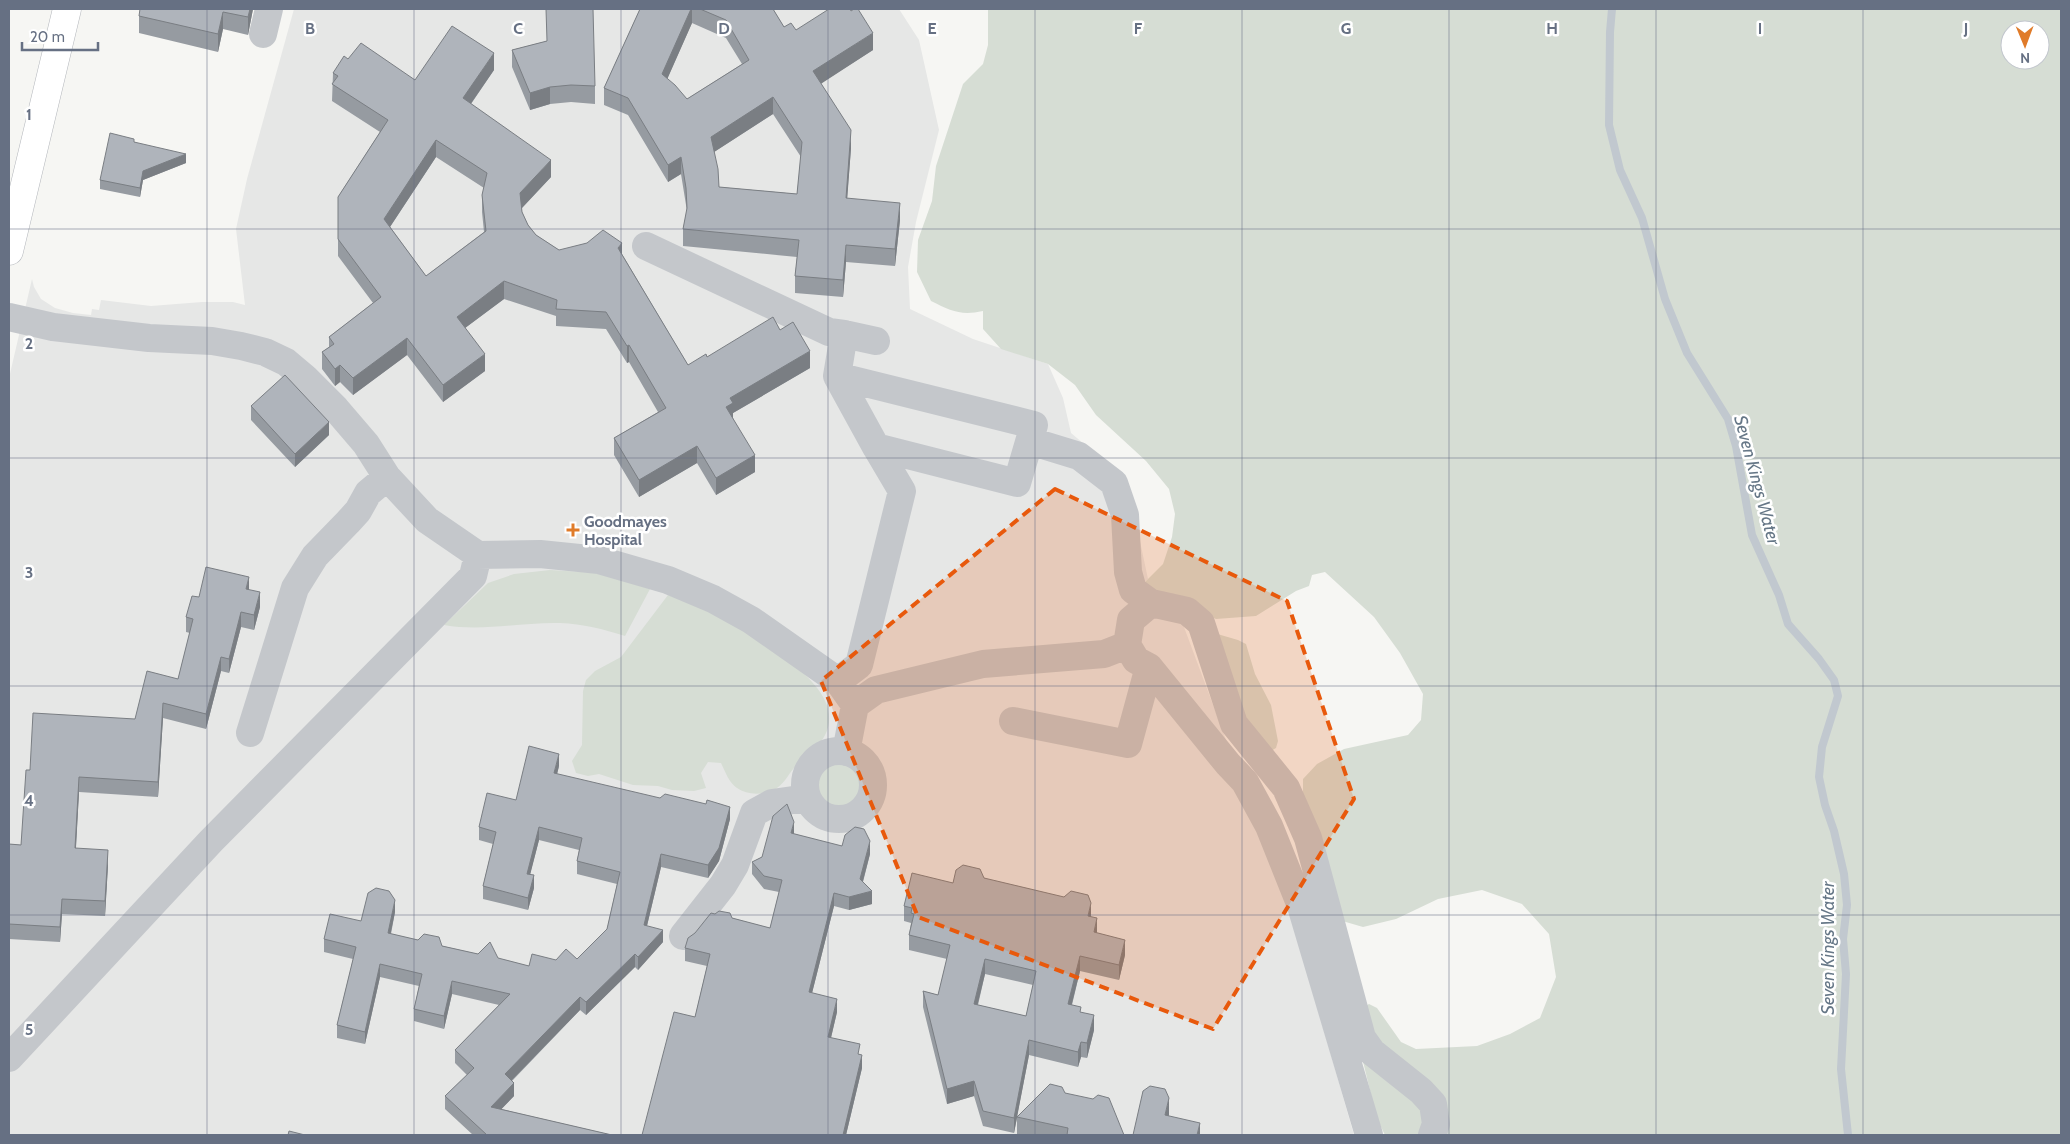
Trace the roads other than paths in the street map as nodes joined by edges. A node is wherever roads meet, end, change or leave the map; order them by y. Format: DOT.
graph roads {
  1 [pos="67,9"];
  2 [pos="646,246"];
  3 [pos="9,250"];
  4 [pos="9,317"];
  5 [pos="844,334"];
  6 [pos="876,341"];
  7 [pos="837,376"];
  8 [pos="1030,440"];
  9 [pos="876,448"];
  10 [pos="387,477"];
  11 [pos="478,555"];
  12 [pos="1150,603"];
  13 [pos="1127,645"];
  14 [pos="1149,667"];
  15 [pos="838,681"];
  16 [pos="855,704"];
  17 [pos="1013,721"];
  18 [pos="250,733"];
  19 [pos="846,752"];
  20 [pos="807,798"];
  21 [pos="683,936"];
  22 [pos="11,1052"];
  23 [pos="1369,1135"];
  24 [pos="1432,1135"];
  1 -- 3 [label="main road"];
  2 -- 5 [label="lane"];
  4 -- 10 [label="lane"];
  5 -- 6 [label="lane"];
  5 -- 7 [label="lane"];
  7 -- 8 [label="lane"];
  7 -- 9 [label="lane"];
  8 -- 9 [label="lane"];
  8 -- 12 [label="lane"];
  9 -- 15 [label="lane"];
  10 -- 11 [label="lane"];
  10 -- 18 [label="lane"];
  11 -- 15 [label="lane"];
  11 -- 22 [label="lane"];
  12 -- 13 [label="lane"];
  12 -- 24 [label="lane"];
  13 -- 14 [label="lane"];
  13 -- 16 [label="lane"];
  14 -- 17 [label="lane"];
  14 -- 23 [label="lane"];
  15 -- 16 [label="lane"];
  16 -- 19 [label="lane"];
  19 -- 20 [label="lane"];
  19 -- 20 [label="lane"];
  20 -- 21 [label="lane"];
}
